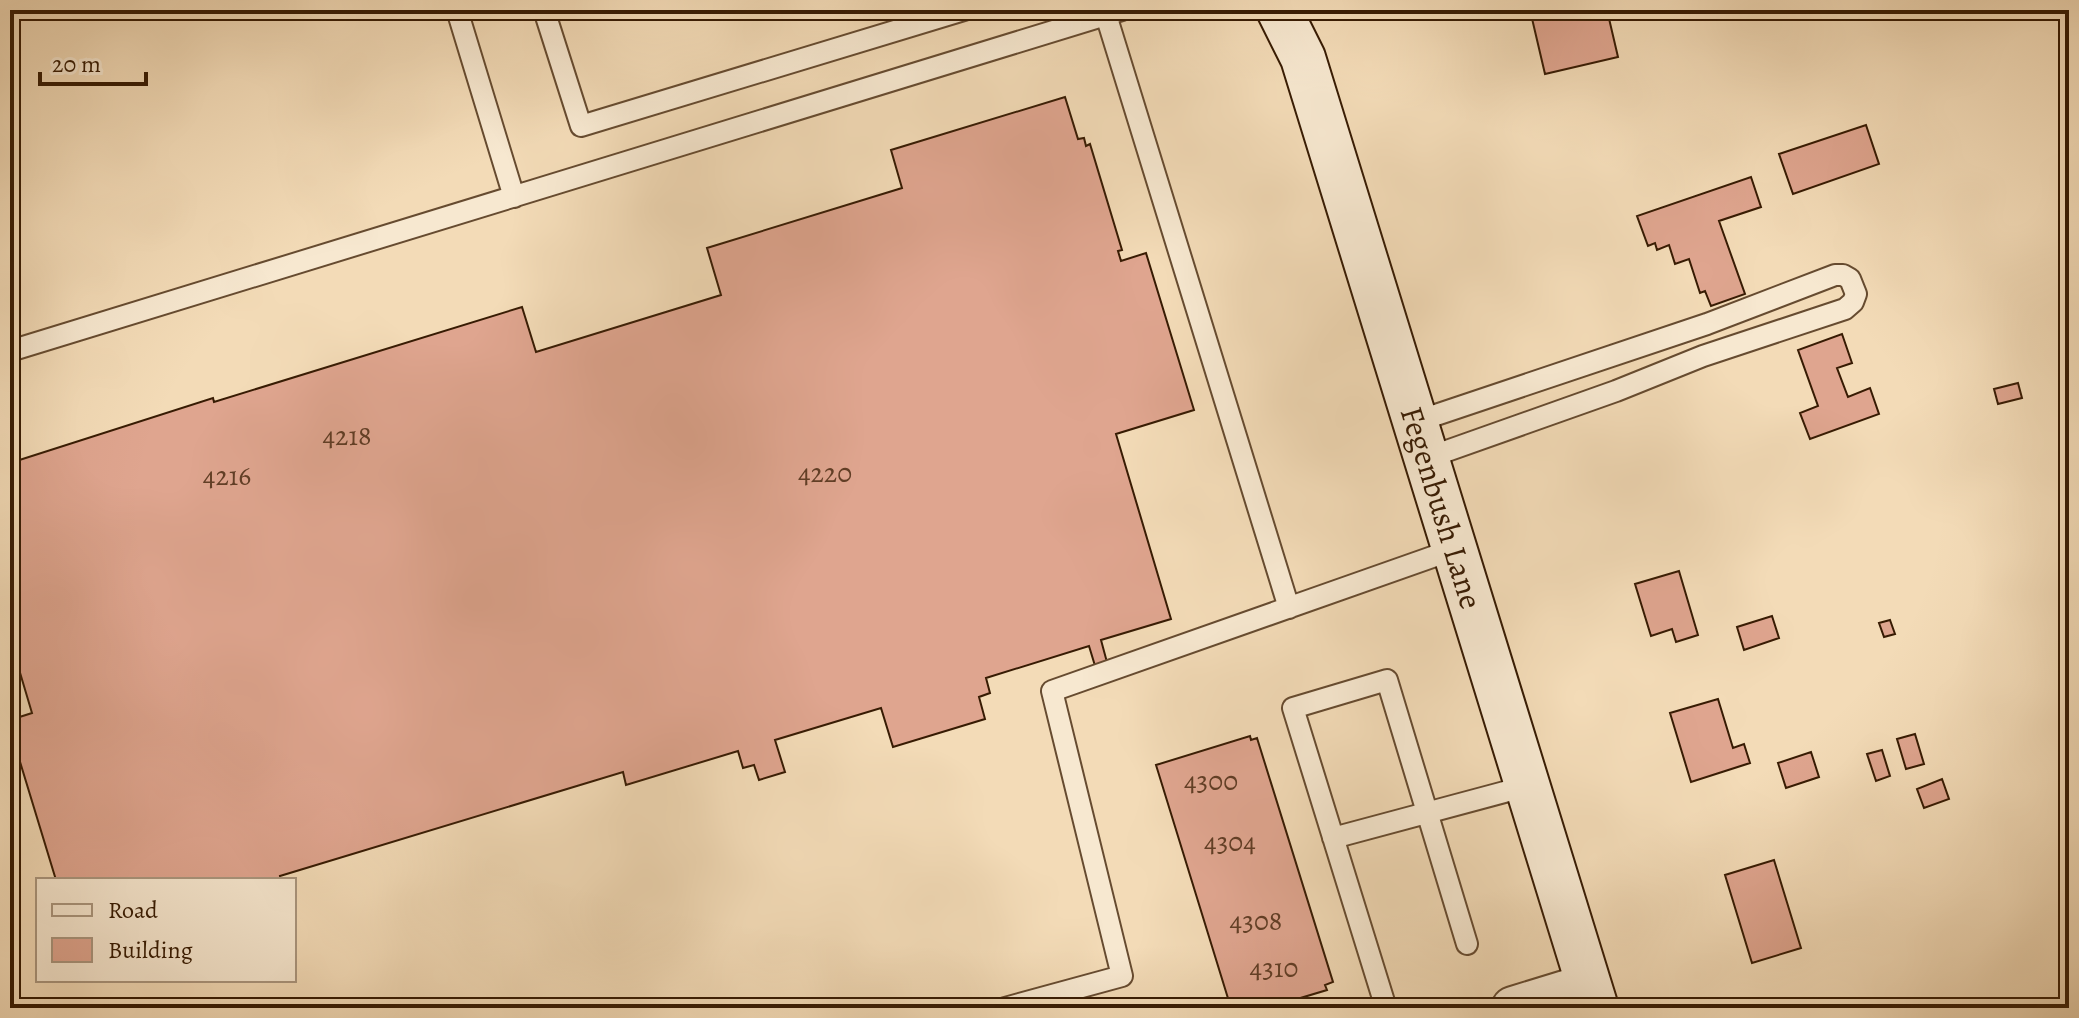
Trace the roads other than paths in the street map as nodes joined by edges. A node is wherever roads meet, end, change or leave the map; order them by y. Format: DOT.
graph roads {
  1 [pos="457,10"];
  2 [pos="544,10"];
  3 [pos="964,10"];
  4 [pos="1279,10"];
  5 [pos="1114,12"];
  6 [pos="1064,19"];
  7 [pos="514,197"];
  8 [pos="10,351"];
  9 [pos="1421,440"];
  10 [pos="1455,549"];
  11 [pos="1289,608"];
  12 [pos="1527,786"];
  13 [pos="1427,813"];
  14 [pos="1333,838"];
  15 [pos="1467,944"];
  16 [pos="1592,996"];
  17 [pos="1005,1008"];
  18 [pos="1386,1008"];
  19 [pos="1513,1008"];
  1 -- 7 [label="lane"];
  2 -- 3 [label="lane"];
  4 -- 9 [label="main road, Fegenbush Lane"];
  5 -- 6 [label="lane"];
  5 -- 11 [label="lane"];
  6 -- 7 [label="lane"];
  7 -- 8 [label="lane"];
  9 -- 9 [label="lane"];
  9 -- 10 [label="main road, Fegenbush Lane"];
  10 -- 11 [label="lane"];
  10 -- 12 [label="main road, Fegenbush Lane"];
  11 -- 17 [label="lane"];
  12 -- 13 [label="lane"];
  12 -- 16 [label="main road, Fegenbush Lane"];
  13 -- 14 [label="lane"];
  13 -- 14 [label="lane"];
  13 -- 15 [label="lane"];
  14 -- 18 [label="lane"];
  16 -- 19 [label="street"];
}
